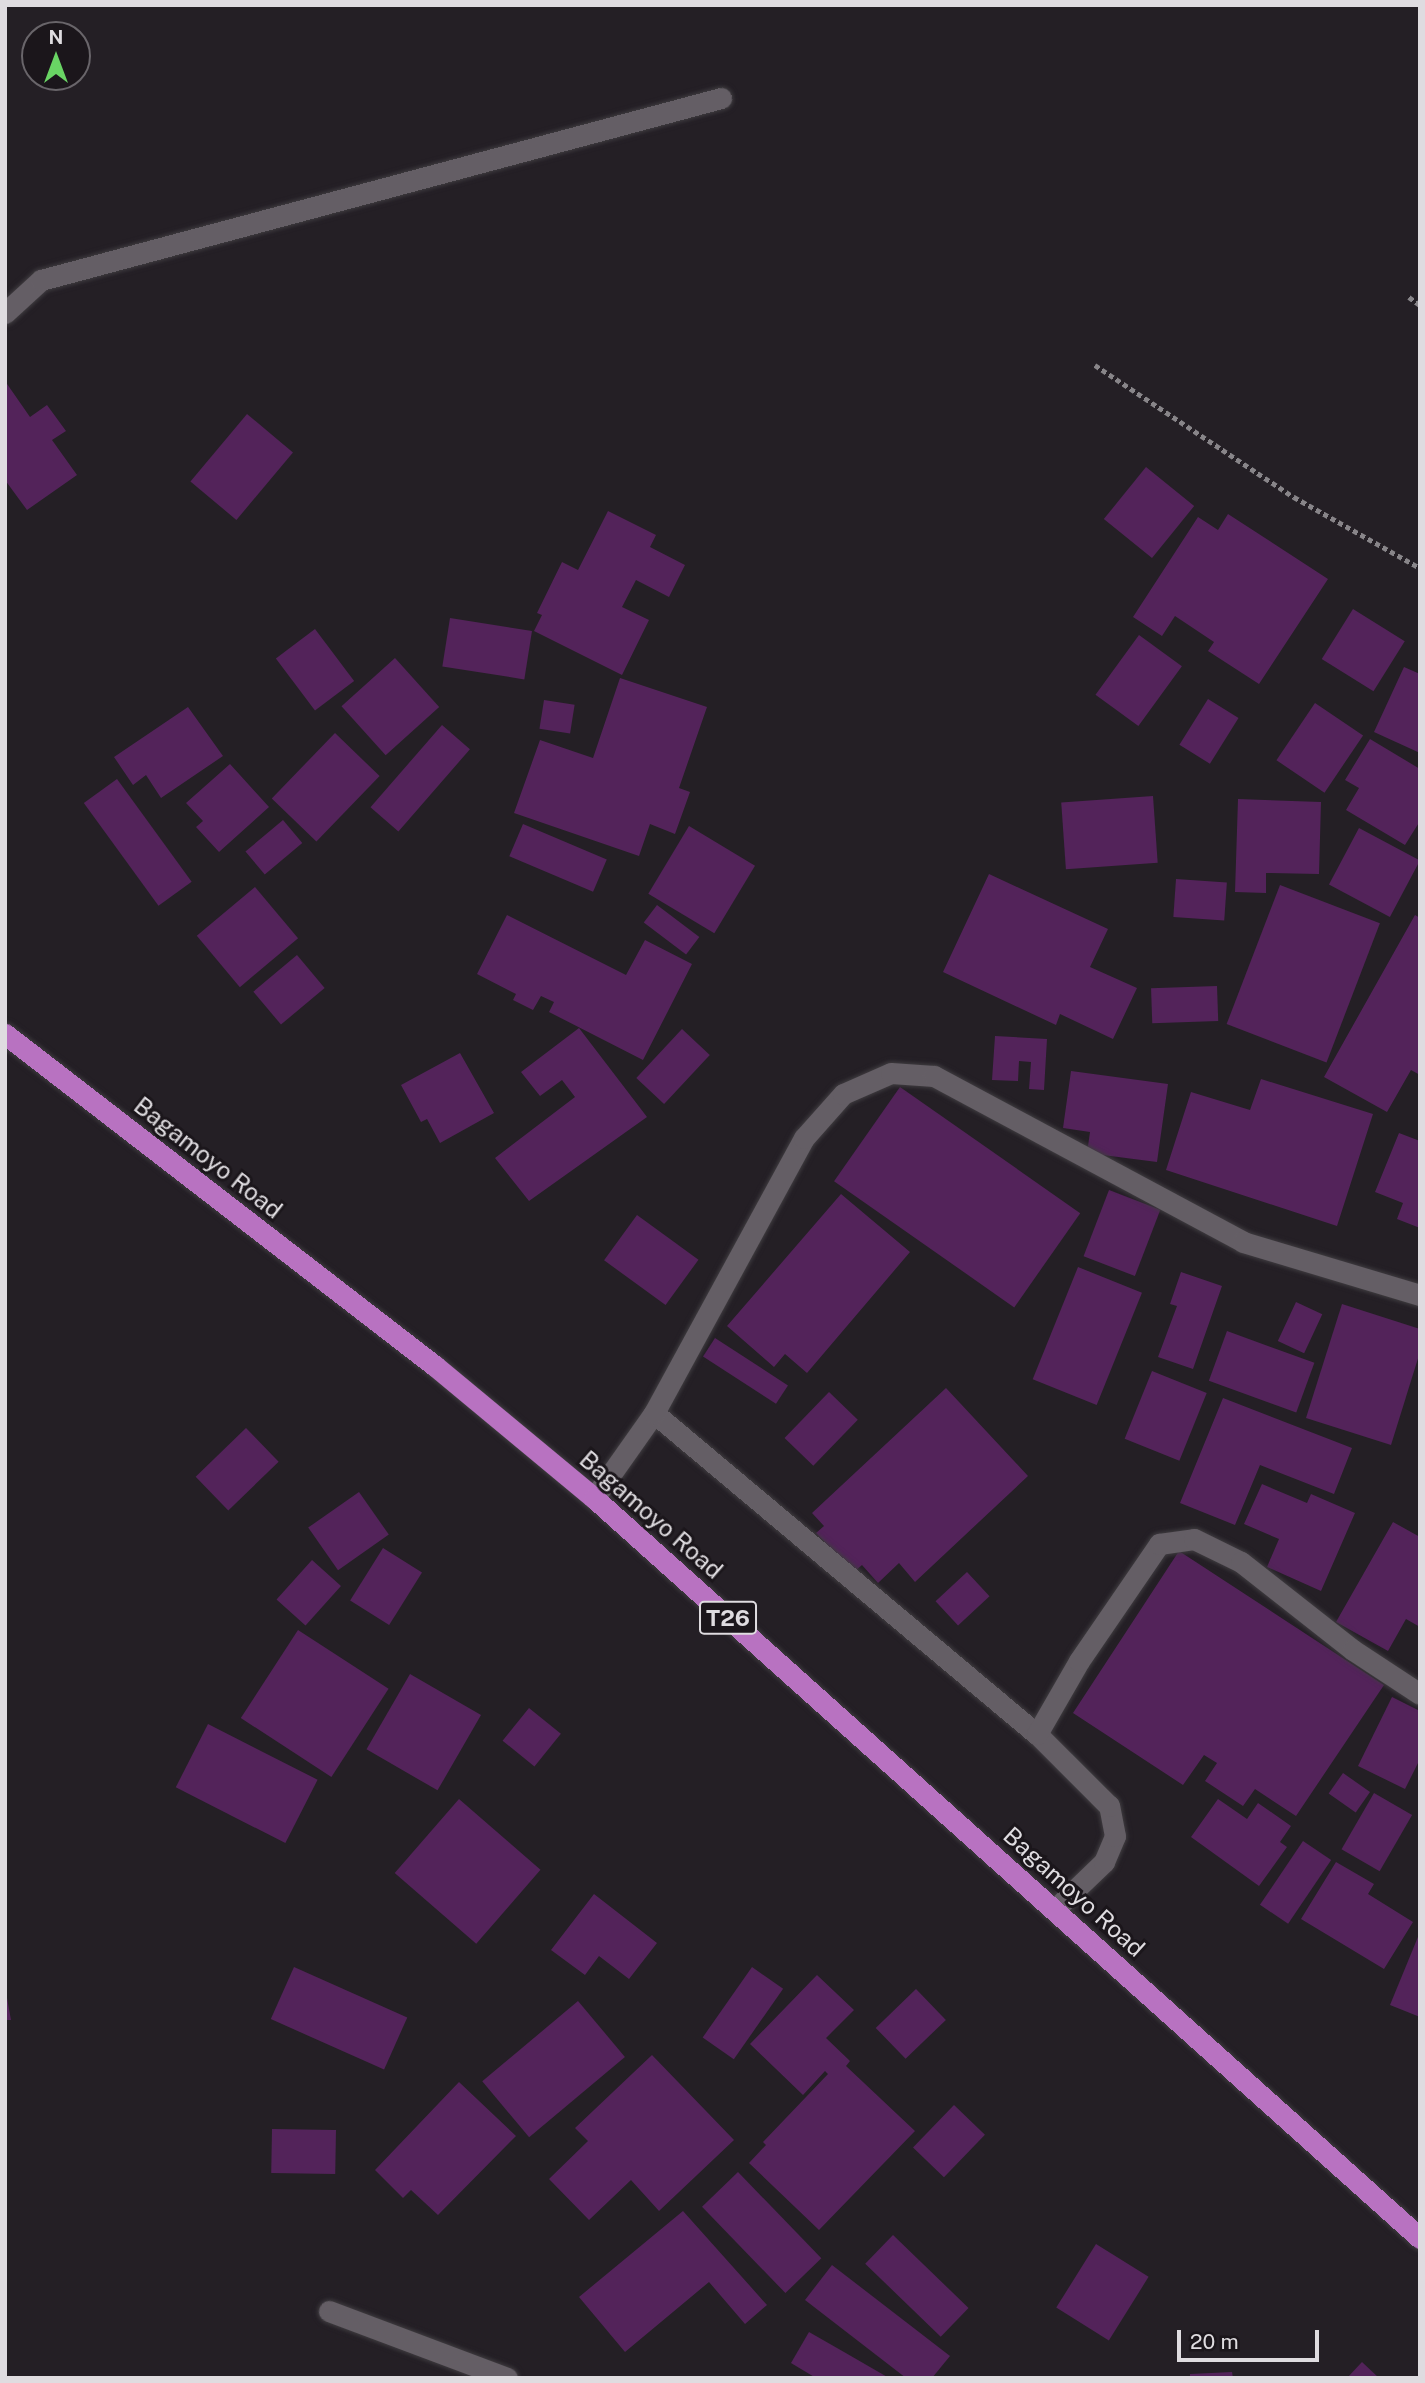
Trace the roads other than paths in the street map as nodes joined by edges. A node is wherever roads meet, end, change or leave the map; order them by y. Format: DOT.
graph roads {
  1 [pos="720,98"];
  2 [pos="5,313"];
  3 [pos="5,1034"];
  4 [pos="1420,1295"];
  5 [pos="654,1413"];
  6 [pos="594,1498"];
  7 [pos="1420,1694"];
  8 [pos="1037,1734"];
  9 [pos="1055,1909"];
  10 [pos="1420,2238"];
  11 [pos="329,2311"];
  12 [pos="507,2378"];
  1 -- 2 [label="street"];
  3 -- 6 [label="highway, Bagamoyo Road / T26"];
  4 -- 5 [label="street"];
  5 -- 6 [label="street"];
  5 -- 8 [label="street"];
  6 -- 9 [label="highway, Bagamoyo Road / T26"];
  7 -- 8 [label="street"];
  8 -- 9 [label="street"];
  9 -- 10 [label="highway, Bagamoyo Road / T26"];
  11 -- 12 [label="street"];
}
